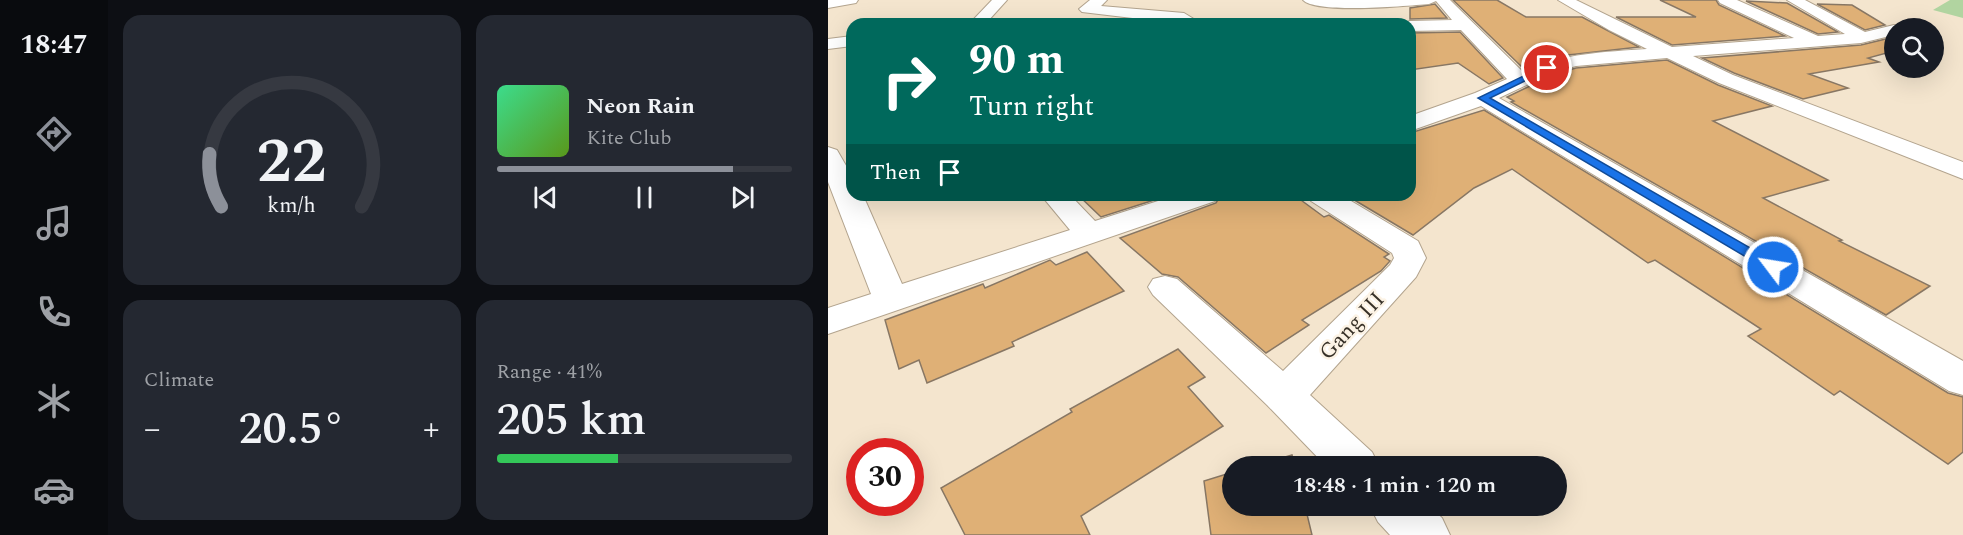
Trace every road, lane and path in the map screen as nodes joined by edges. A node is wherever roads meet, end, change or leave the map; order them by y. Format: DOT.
graph roads {
  1 [pos="851,0"];
  2 [pos="1000,0"];
  3 [pos="1100,0"];
  4 [pos="1310,0"];
  5 [pos="1429,0"];
  6 [pos="1442,0"];
  7 [pos="1565,0"];
  8 [pos="1725,0"];
  9 [pos="1794,0"];
  10 [pos="829,12"];
  11 [pos="1116,12"];
  12 [pos="980,18"];
  13 [pos="1104,18"];
  14 [pos="1184,18"];
  15 [pos="1466,25"];
  16 [pos="1416,26"];
  17 [pos="1884,32"];
  18 [pos="1861,38"];
  19 [pos="1813,40"];
  20 [pos="846,42"];
  21 [pos="828,44"];
  22 [pos="1671,54"];
  23 [pos="1521,81"];
  24 [pos="1483,98"];
  25 [pos="1416,117"];
  26 [pos="828,155"];
  27 [pos="1963,171"];
  28 [pos="846,190"];
  29 [pos="851,201"];
  30 [pos="1060,201"];
  31 [pos="1187,201"];
  32 [pos="1331,201"];
  33 [pos="1090,234"];
  34 [pos="1165,287"];
  35 [pos="891,300"];
  36 [pos="828,321"];
  37 [pos="1963,380"];
  38 [pos="1282,394"];
  39 [pos="1346,456"];
  40 [pos="1405,516"];
  41 [pos="1424,535"];
  1 -- 10 [label="street"];
  2 -- 12 [label="street"];
  3 -- 11 [label="street"];
  4 -- 5 [label="street"];
  6 -- 15 [label="street"];
  7 -- 22 [label="street"];
  8 -- 19 [label="street"];
  9 -- 18 [label="street"];
  11 -- 13 [label="street"];
  11 -- 14 [label="street"];
  15 -- 16 [label="street"];
  15 -- 23 [label="street"];
  17 -- 18 [label="street"];
  18 -- 19 [label="street"];
  19 -- 22 [label="street"];
  20 -- 21 [label="street"];
  22 -- 23 [label="street"];
  22 -- 27 [label="street"];
  23 -- 24 [label="street"];
  24 -- 25 [label="street"];
  24 -- 37 [label="street"];
  26 -- 28 [label="street"];
  29 -- 35 [label="street"];
  30 -- 33 [label="street"];
  31 -- 33 [label="street"];
  32 -- 38 [label="street, Gang III"];
  33 -- 35 [label="street"];
  34 -- 38 [label="street"];
  35 -- 36 [label="street"];
  38 -- 39 [label="street"];
  40 -- 41 [label="street"];
}
